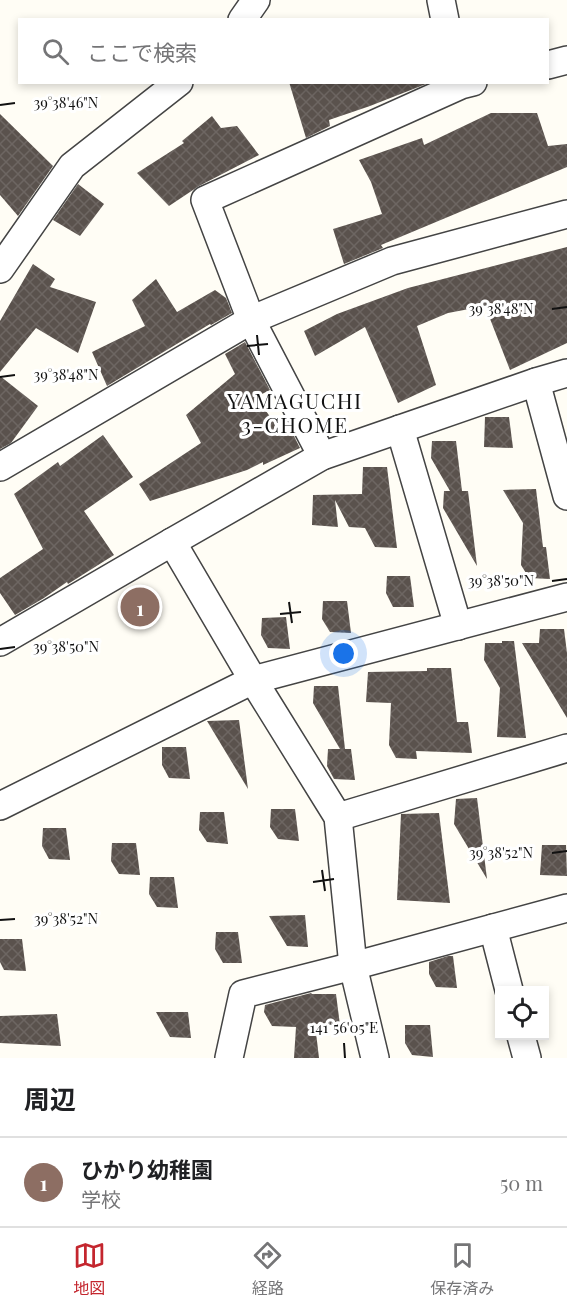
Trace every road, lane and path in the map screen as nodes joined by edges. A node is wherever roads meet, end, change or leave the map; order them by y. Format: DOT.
graph roads {
  1 [pos="256,0"];
  2 [pos="441,0"];
  3 [pos="243,18"];
  4 [pos="445,18"];
  5 [pos="567,60"];
  6 [pos="549,65"];
  7 [pos="176,84"];
  8 [pos="462,84"];
  9 [pos="567,214"];
  10 [pos="0,269"];
  11 [pos="251,320"];
  12 [pos="567,373"];
  13 [pos="536,382"];
  14 [pos="400,429"];
  15 [pos="322,456"];
  16 [pos="0,467"];
  17 [pos="567,496"];
  18 [pos="172,542"];
  19 [pos="567,597"];
  20 [pos="458,626"];
  21 [pos="0,642"];
  22 [pos="253,680"];
  23 [pos="567,748"];
  24 [pos="0,806"];
  25 [pos="338,817"];
  26 [pos="567,908"];
  27 [pos="493,928"];
  28 [pos="353,966"];
  29 [pos="508,986"];
  30 [pos="522,1040"];
  31 [pos="229,1058"];
  32 [pos="375,1058"];
  33 [pos="527,1058"];
  1 -- 3 [label="street"];
  2 -- 4 [label="street"];
  5 -- 6 [label="street"];
  7 -- 10 [label="street"];
  8 -- 11 [label="street"];
  9 -- 11 [label="street"];
  11 -- 15 [label="street"];
  11 -- 16 [label="street"];
  12 -- 13 [label="street"];
  13 -- 14 [label="street"];
  13 -- 17 [label="street"];
  14 -- 15 [label="street"];
  14 -- 20 [label="street"];
  15 -- 18 [label="street"];
  18 -- 21 [label="street"];
  18 -- 22 [label="street"];
  19 -- 20 [label="street"];
  20 -- 22 [label="street"];
  22 -- 24 [label="street"];
  22 -- 25 [label="street"];
  23 -- 25 [label="street"];
  25 -- 28 [label="street"];
  26 -- 27 [label="street"];
  27 -- 28 [label="street"];
  27 -- 29 [label="street"];
  28 -- 31 [label="street"];
  28 -- 32 [label="street"];
  30 -- 33 [label="street"];
}
